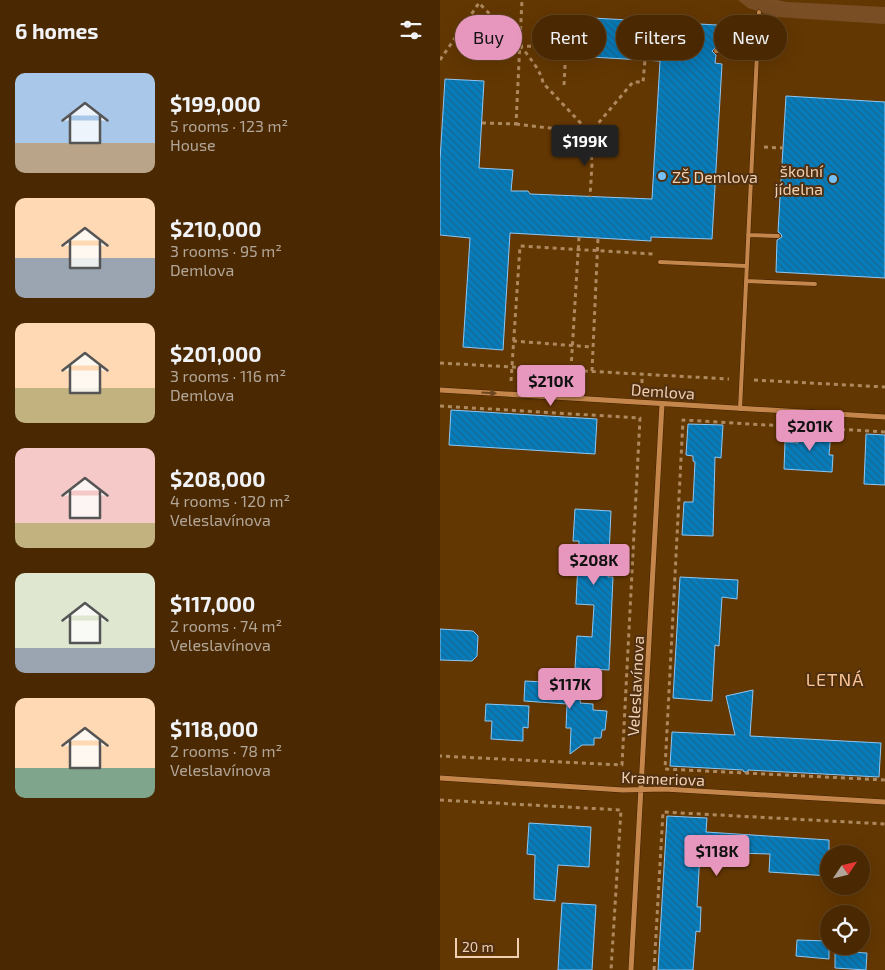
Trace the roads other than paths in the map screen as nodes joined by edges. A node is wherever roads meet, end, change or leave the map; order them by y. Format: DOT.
graph roads {
  1 [pos="758,12"];
  2 [pos="758,15"];
  3 [pos="757,60"];
  4 [pos="748,235"];
  5 [pos="778,236"];
  6 [pos="660,262"];
  7 [pos="746,266"];
  8 [pos="746,281"];
  9 [pos="815,284"];
  10 [pos="440,390"];
  11 [pos="662,404"];
  12 [pos="740,409"];
  13 [pos="885,418"];
  14 [pos="440,778"];
  15 [pos="641,790"];
  16 [pos="885,802"];
  17 [pos="631,970"];
  1 -- 2 [label="lane"];
  3 -- 4 [label="lane"];
  4 -- 5 [label="lane"];
  4 -- 7 [label="lane"];
  6 -- 7 [label="lane"];
  7 -- 8 [label="lane"];
  8 -- 9 [label="lane"];
  8 -- 12 [label="lane"];
  10 -- 11 [label="street, Demlova, one-way"];
  11 -- 12 [label="street, Demlova"];
  11 -- 15 [label="street, Veleslavínova"];
  12 -- 13 [label="street, Demlova"];
  14 -- 15 [label="street, Krameriova"];
  15 -- 16 [label="street, Krameriova"];
  15 -- 17 [label="street, Veleslavínova"];
}
